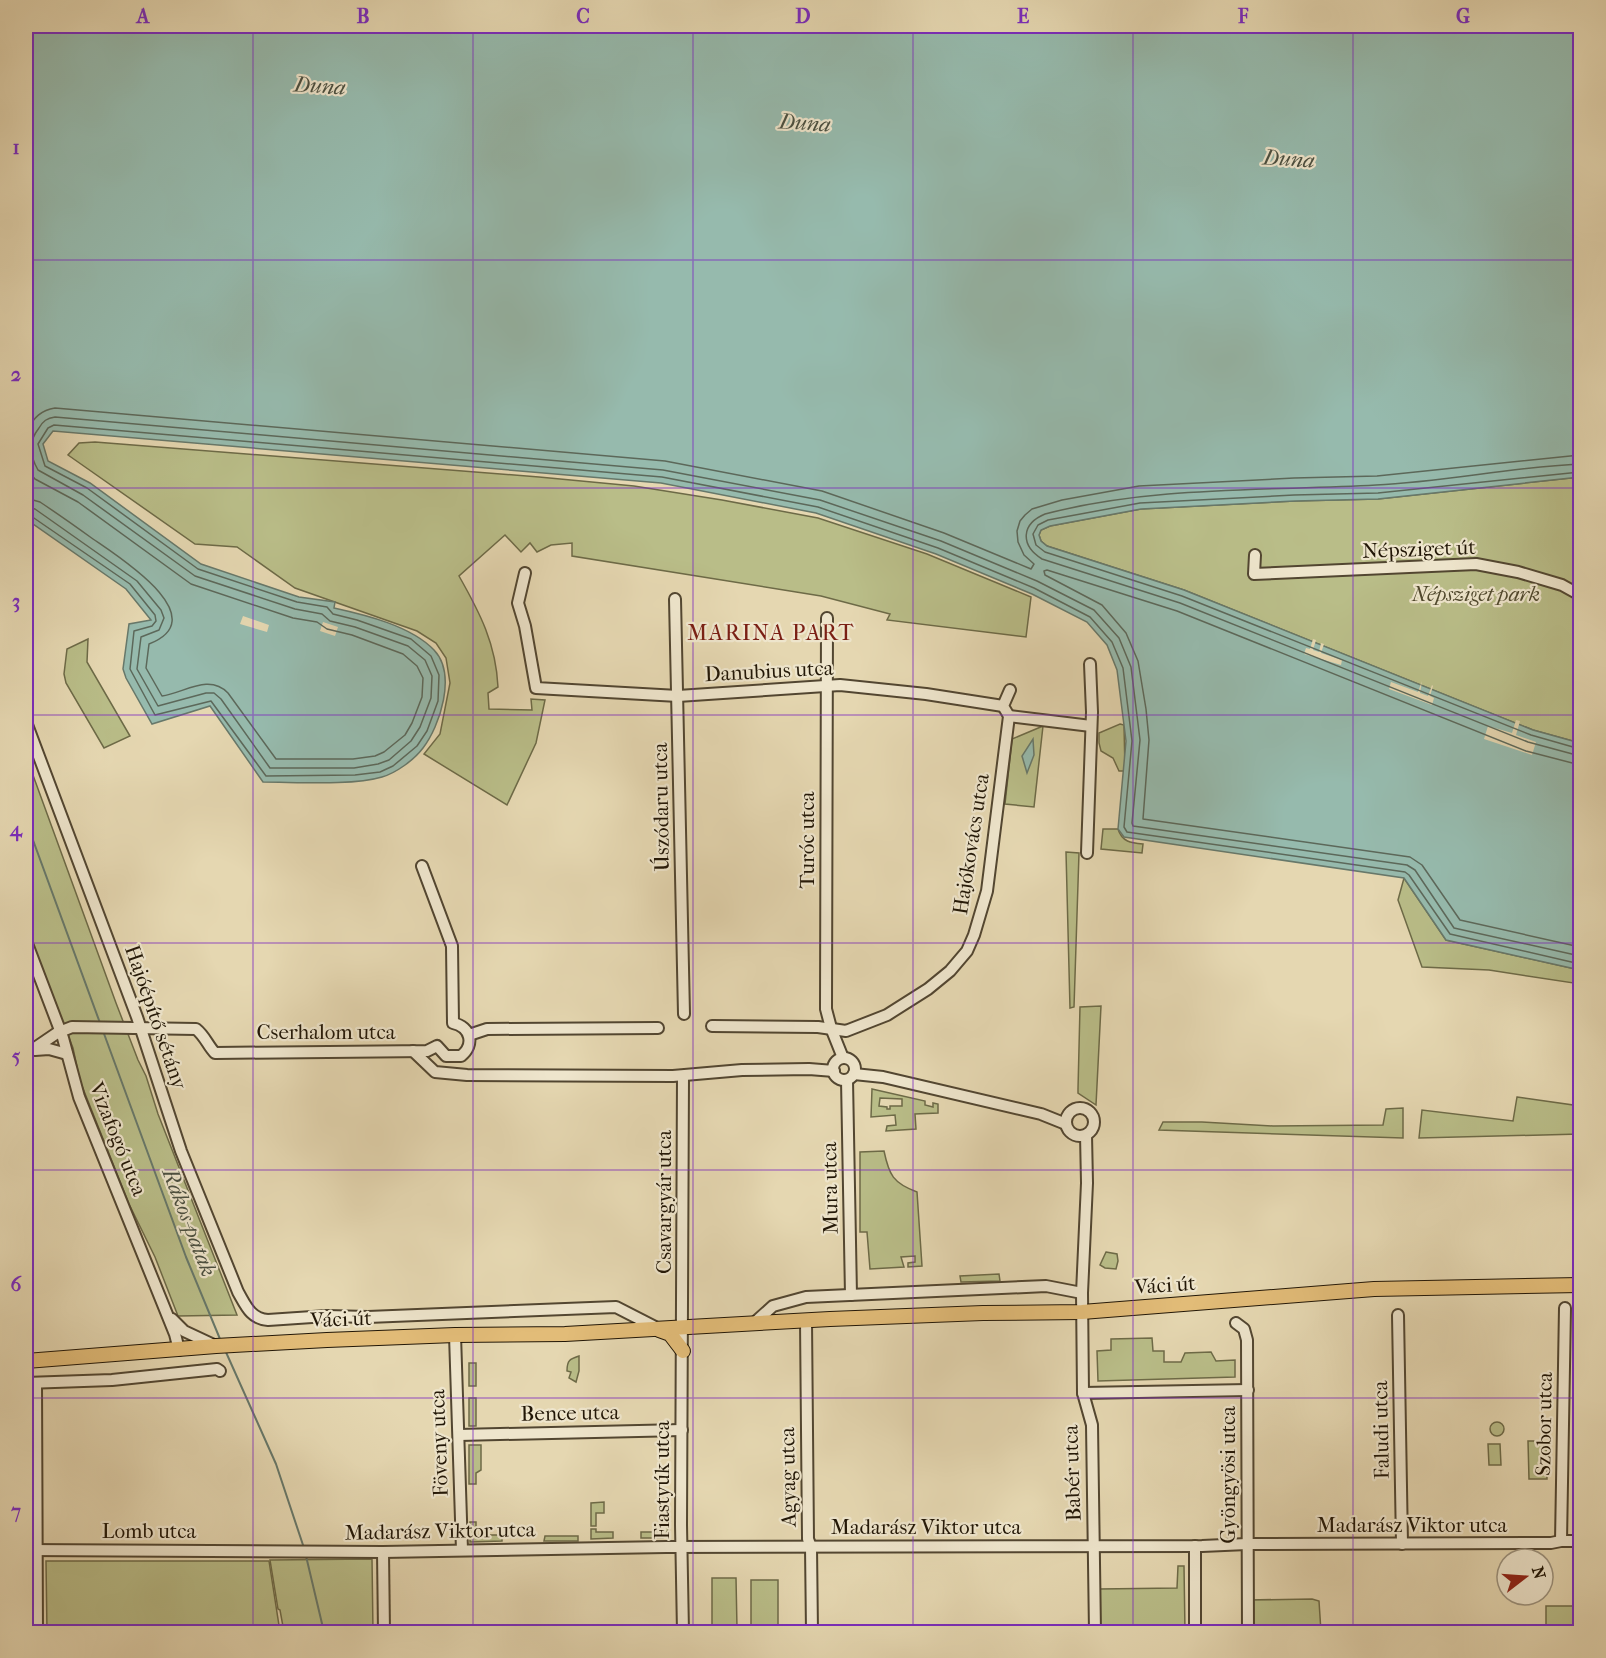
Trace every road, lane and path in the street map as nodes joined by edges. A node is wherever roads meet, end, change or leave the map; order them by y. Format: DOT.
graph roads {
  1 [pos="1255,555"];
  2 [pos="525,573"];
  3 [pos="1254,574"];
  4 [pos="1248,585"];
  5 [pos="1581,595"];
  6 [pos="675,599"];
  7 [pos="827,618"];
  8 [pos="1090,664"];
  9 [pos="827,686"];
  10 [pos="1010,690"];
  11 [pos="678,696"];
  12 [pos="1003,706"];
  13 [pos="1009,716"];
  14 [pos="26,722"];
  15 [pos="1091,726"];
  16 [pos="1087,853"];
  17 [pos="422,866"];
  18 [pos="26,941"];
  19 [pos="684,1014"];
  20 [pos="712,1026"];
  21 [pos="140,1028"];
  22 [pos="658,1028"];
  23 [pos="831,1028"];
  24 [pos="60,1031"];
  25 [pos="469,1035"];
  26 [pos="29,1051"];
  27 [pos="413,1051"];
  28 [pos="67,1054"];
  29 [pos="837,1064"];
  30 [pos="852,1074"];
  31 [pos="683,1076"];
  32 [pos="1067,1120"];
  33 [pos="1083,1136"];
  34 [pos="1581,1285"];
  35 [pos="1082,1288"];
  36 [pos="851,1295"];
  37 [pos="1565,1308"];
  38 [pos="1082,1312"];
  39 [pos="167,1314"];
  40 [pos="1398,1315"];
  41 [pos="259,1319"];
  42 [pos="806,1321"];
  43 [pos="1236,1323"];
  44 [pos="753,1324"];
  45 [pos="683,1328"];
  46 [pos="659,1329"];
  47 [pos="455,1335"];
  48 [pos="216,1346"];
  49 [pos="179,1350"];
  50 [pos="683,1351"];
  51 [pos="26,1361"];
  52 [pos="220,1371"];
  53 [pos="31,1383"];
  54 [pos="1248,1390"];
  55 [pos="1083,1393"];
  56 [pos="682,1431"];
  57 [pos="459,1435"];
  58 [pos="681,1525"];
  59 [pos="1561,1541"];
  60 [pos="1581,1541"];
  61 [pos="1247,1544"];
  62 [pos="1402,1544"];
  63 [pos="1195,1546"];
  64 [pos="666,1547"];
  65 [pos="811,1547"];
  66 [pos="1094,1547"];
  67 [pos="681,1548"];
  68 [pos="31,1550"];
  69 [pos="462,1550"];
  70 [pos="272,1551"];
  71 [pos="383,1552"];
  72 [pos="36,1632"];
  73 [pos="384,1632"];
  74 [pos="683,1632"];
  75 [pos="812,1632"];
  76 [pos="1095,1632"];
  77 [pos="1195,1632"];
  78 [pos="1248,1632"];
  1 -- 3 [label="street"];
  2 -- 11 [label="street, Danubius utca"];
  3 -- 4 [label="street"];
  3 -- 5 [label="street, Népsziget út"];
  6 -- 11 [label="street, Úszódaru utca"];
  7 -- 9 [label="street, Turóc utca"];
  8 -- 15 [label="street"];
  9 -- 11 [label="street, Danubius utca"];
  9 -- 12 [label="street, Danubius utca"];
  9 -- 23 [label="street, Turóc utca"];
  10 -- 12 [label="street"];
  11 -- 19 [label="street, Úszódaru utca"];
  12 -- 13 [label="street"];
  13 -- 15 [label="street"];
  13 -- 23 [label="street, Hajókovács utca"];
  14 -- 21 [label="street, Hajóépítő sétány"];
  15 -- 16 [label="street"];
  17 -- 25 [label="street"];
  18 -- 24 [label="street, Vizafogó utca"];
  20 -- 23 [label="street"];
  21 -- 24 [label="street"];
  21 -- 27 [label="street, Cserhalom utca"];
  21 -- 41 [label="street, Hajóépítő sétány"];
  22 -- 25 [label="street"];
  23 -- 29 [label="street, Turóc utca"];
  24 -- 26 [label="street"];
  24 -- 28 [label="street, Vizafogó utca"];
  25 -- 27 [label="street, Cserhalom utca"];
  26 -- 28 [label="street"];
  27 -- 31 [label="street"];
  28 -- 39 [label="street, Vizafogó utca"];
  29 -- 30 [label="street"];
  29 -- 30 [label="street"];
  29 -- 31 [label="street"];
  30 -- 32 [label="street"];
  30 -- 36 [label="street, Mura utca"];
  31 -- 45 [label="street, Csavargyár utca"];
  32 -- 33 [label="street"];
  32 -- 33 [label="street"];
  33 -- 35 [label="street, Babér utca"];
  34 -- 38 [label="main road, Váci út"];
  35 -- 36 [label="street"];
  35 -- 38 [label="street, Babér utca"];
  36 -- 44 [label="street"];
  37 -- 59 [label="street, Szobor utca"];
  38 -- 42 [label="main road, Váci út"];
  38 -- 55 [label="street, Babér utca"];
  39 -- 48 [label="street"];
  39 -- 49 [label="street, Vizafogó utca"];
  40 -- 62 [label="street, Faludi utca"];
  41 -- 46 [label="street, Váci út"];
  42 -- 44 [label="main road, Váci út"];
  42 -- 65 [label="street, Agyag utca"];
  43 -- 54 [label="street, Gyöngyösi utca"];
  44 -- 45 [label="main road, Váci út"];
  45 -- 46 [label="main road, Váci út"];
  45 -- 50 [label="street, Fiastyúk utca"];
  46 -- 47 [label="main road, Váci út"];
  46 -- 50 [label="main road"];
  47 -- 48 [label="main road, Váci út"];
  47 -- 57 [label="street, Föveny utca"];
  48 -- 49 [label="main road, Váci út"];
  49 -- 51 [label="main road, Váci út"];
  50 -- 56 [label="street, Fiastyúk utca"];
  52 -- 53 [label="street"];
  53 -- 68 [label="street"];
  54 -- 55 [label="street"];
  54 -- 61 [label="street, Gyöngyösi utca"];
  55 -- 66 [label="street, Babér utca"];
  56 -- 57 [label="street, Bence utca"];
  56 -- 58 [label="street, Fiastyúk utca"];
  57 -- 69 [label="street, Föveny utca"];
  58 -- 64 [label="street"];
  58 -- 67 [label="street, Fiastyúk utca"];
  59 -- 60 [label="street, Madarász Viktor utca"];
  59 -- 62 [label="street, Madarász Viktor utca"];
  61 -- 62 [label="street, Madarász Viktor utca"];
  61 -- 63 [label="street, Madarász Viktor utca"];
  61 -- 78 [label="street, Gyöngyösi utca"];
  63 -- 66 [label="street, Madarász Viktor utca"];
  63 -- 77 [label="street"];
  64 -- 67 [label="street, Madarász Viktor utca"];
  64 -- 69 [label="street, Madarász Viktor utca"];
  65 -- 66 [label="street, Madarász Viktor utca"];
  65 -- 67 [label="street, Madarász Viktor utca"];
  65 -- 75 [label="street, Agyag utca"];
  66 -- 76 [label="street, Babér utca"];
  67 -- 74 [label="street, Fiastyúk utca"];
  68 -- 70 [label="street, Lomb utca"];
  68 -- 72 [label="street"];
  69 -- 71 [label="street, Madarász Viktor utca"];
  70 -- 71 [label="street, Madarász Viktor utca"];
  71 -- 73 [label="street"];
}
